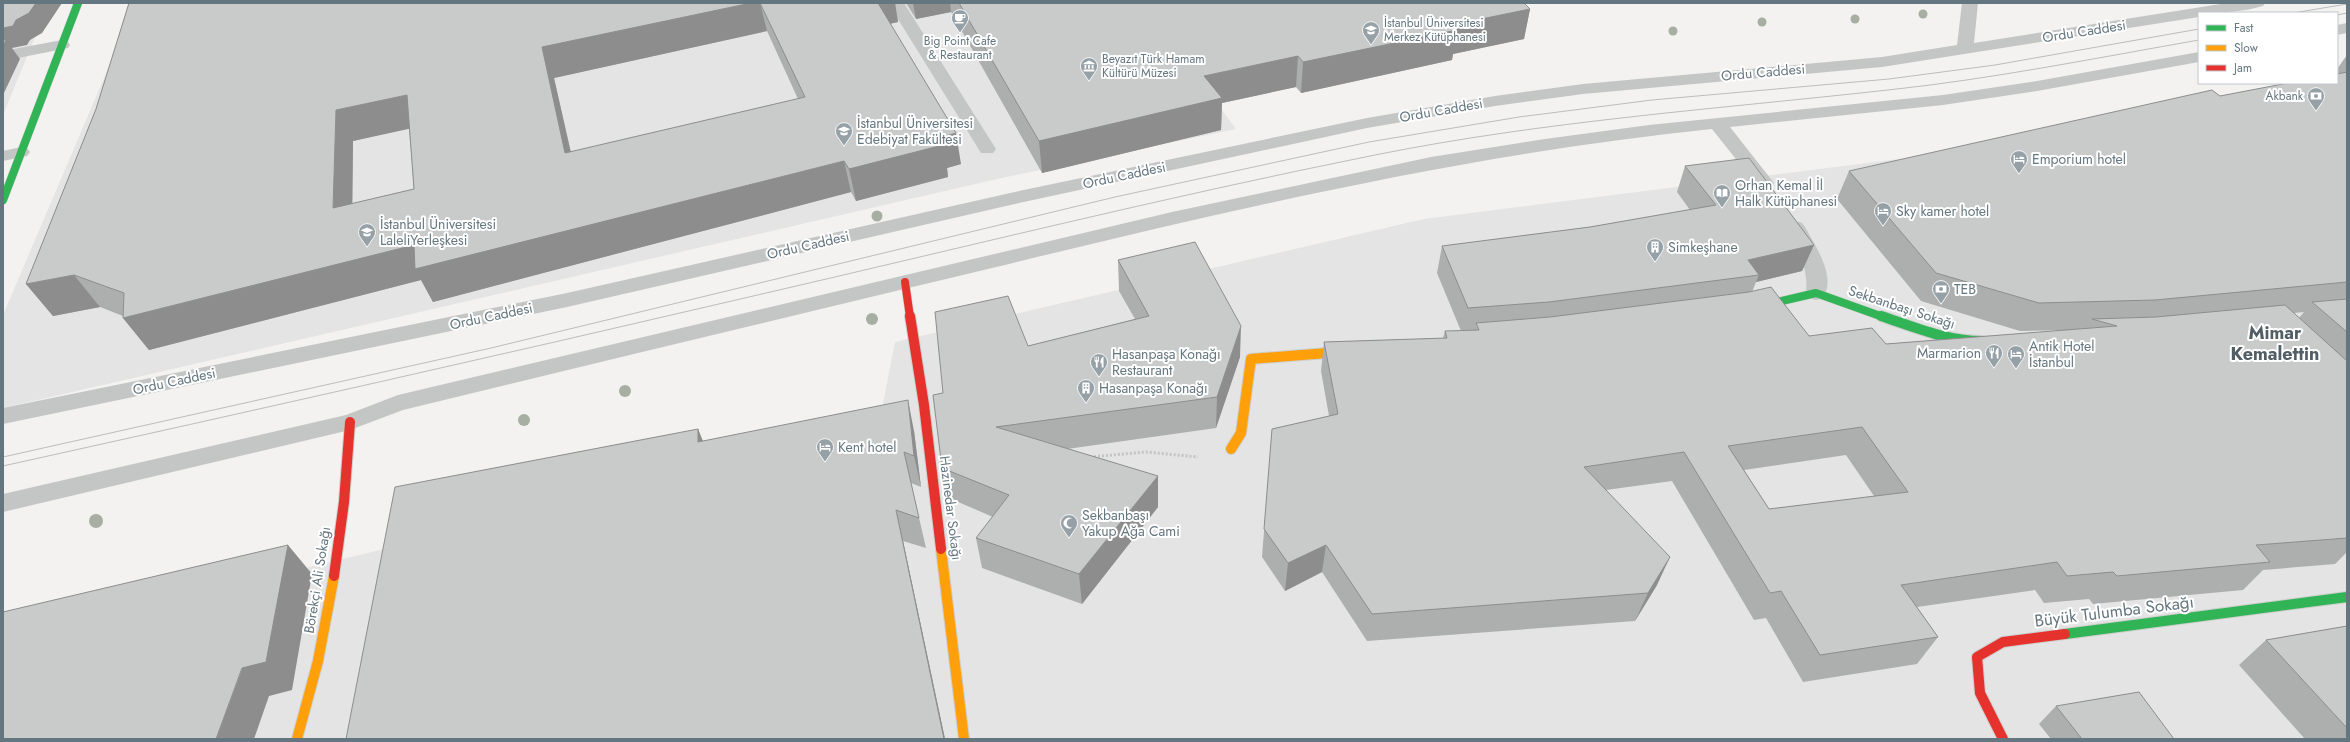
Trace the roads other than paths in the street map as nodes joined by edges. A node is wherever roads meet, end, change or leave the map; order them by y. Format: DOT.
graph roads {
  1 [pos="78,3"];
  2 [pos="896,3"];
  3 [pos="1970,3"];
  4 [pos="2256,3"];
  5 [pos="2198,12"];
  6 [pos="2200,12"];
  7 [pos="62,45"];
  8 [pos="1965,50"];
  9 [pos="3,56"];
  10 [pos="2198,57"];
  11 [pos="1717,123"];
  12 [pos="987,149"];
  13 [pos="21,152"];
  14 [pos="3,156"];
  15 [pos="1775,196"];
  16 [pos="3,200"];
  17 [pos="1788,213"];
  18 [pos="905,282"];
  19 [pos="1816,293"];
  20 [pos="1744,310"];
  21 [pos="1992,340"];
  22 [pos="1361,351"];
  23 [pos="3,416"];
  24 [pos="350,422"];
  25 [pos="1231,449"];
  26 [pos="3,503"];
  27 [pos="2347,597"];
  28 [pos="297,739"];
  29 [pos="964,739"];
  30 [pos="2003,739"];
  1 -- 7 [label="street"];
  2 -- 12 [label="street"];
  3 -- 8 [label="street"];
  4 -- 6 [label="street, Ordu Caddesi"];
  5 -- 8 [label="street, Ordu Caddesi"];
  7 -- 9 [label="street"];
  7 -- 13 [label="street"];
  8 -- 23 [label="street, Ordu Caddesi"];
  10 -- 11 [label="street"];
  11 -- 15 [label="street"];
  11 -- 18 [label="street"];
  13 -- 14 [label="street"];
  13 -- 16 [label="street"];
  17 -- 19 [label="street"];
  18 -- 24 [label="street"];
  18 -- 29 [label="street, Hazinedar Sokağı"];
  19 -- 20 [label="street"];
  19 -- 21 [label="street, Sekbanbaşı Sokağı"];
  22 -- 25 [label="street"];
  24 -- 26 [label="street"];
  24 -- 28 [label="street, Börekçi Ali Sokağı"];
  27 -- 30 [label="street, Büyük Tulumba Sokağı"];
}
